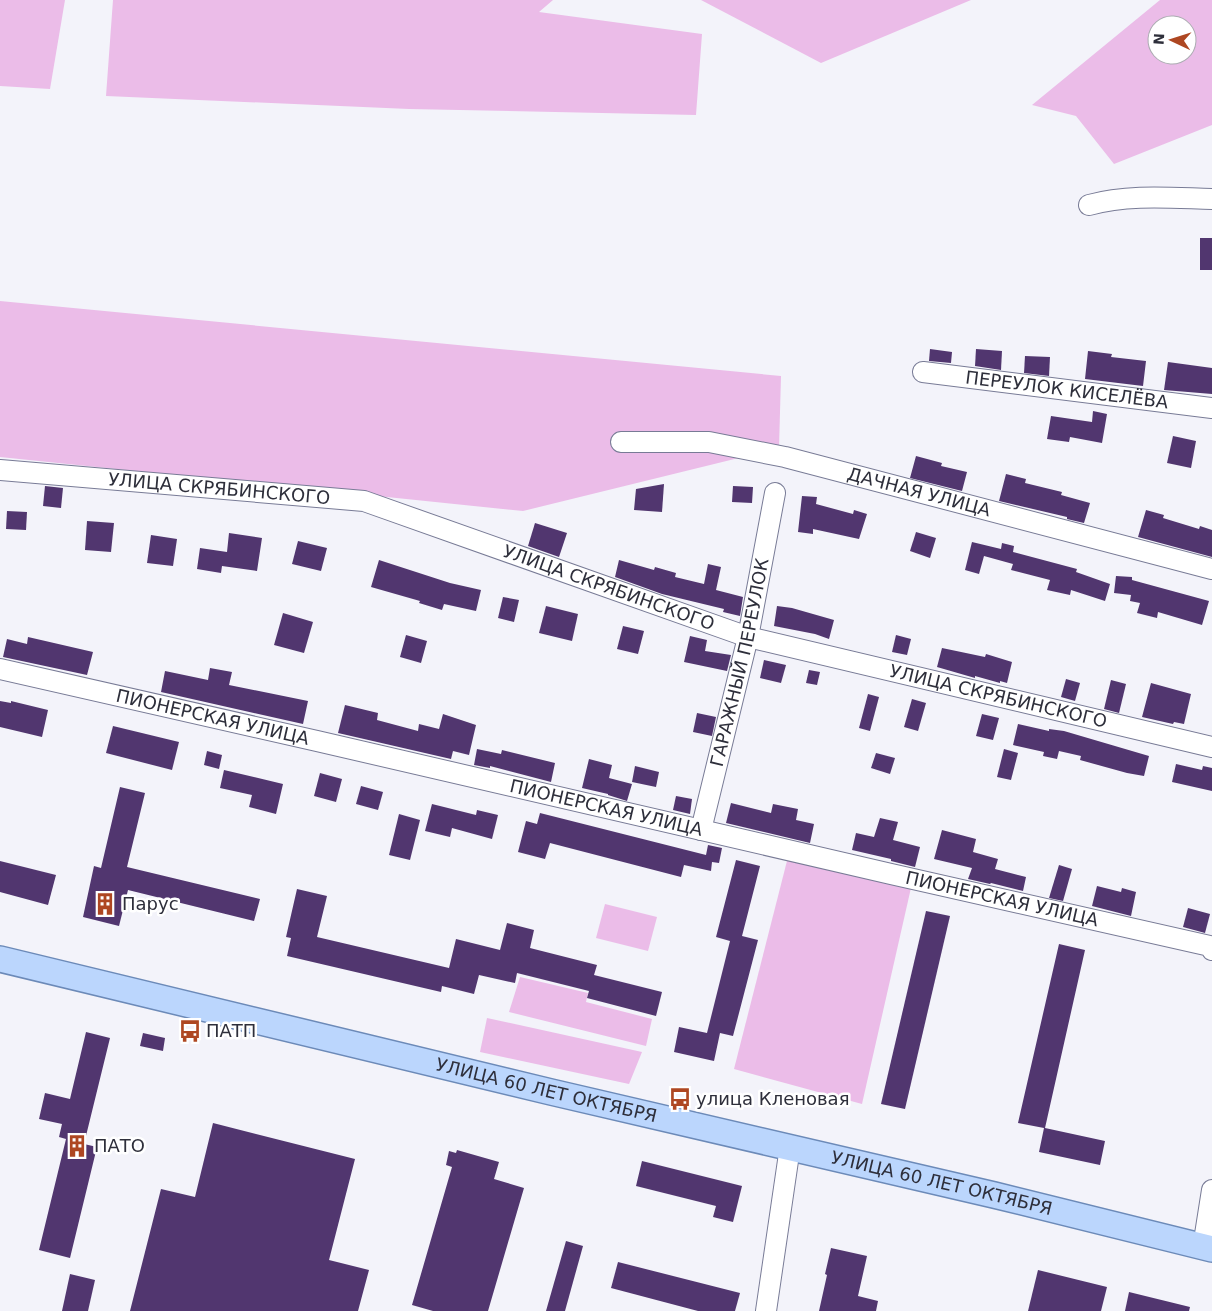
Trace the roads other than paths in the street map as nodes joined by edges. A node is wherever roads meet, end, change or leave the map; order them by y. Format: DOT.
graph roads {
  1 [pos="1212,199"];
  2 [pos="1089,205"];
  3 [pos="923,372"];
  4 [pos="1212,408"];
  5 [pos="621,442"];
  6 [pos="0,470"];
  7 [pos="775,494"];
  8 [pos="1212,569"];
  9 [pos="748,637"];
  10 [pos="0,670"];
  11 [pos="1212,747"];
  12 [pos="701,830"];
  13 [pos="1211,947"];
  14 [pos="0,959"];
  15 [pos="790,1147"];
  16 [pos="1212,1190"];
  17 [pos="1207,1248"];
  18 [pos="766,1311"];
  1 -- 2 [label="street"];
  3 -- 4 [label="street, ПЕРЕУЛОК КИСЕЛЁВА"];
  5 -- 8 [label="street, ДАЧНАЯ УЛИЦА"];
  6 -- 9 [label="street, УЛИЦА СКРЯБИНСКОГО"];
  7 -- 9 [label="street, ГАРАЖНЫЙ ПЕРЕУЛОК"];
  9 -- 11 [label="street, УЛИЦА СКРЯБИНСКОГО"];
  9 -- 12 [label="street, ГАРАЖНЫЙ ПЕРЕУЛОК"];
  10 -- 12 [label="street, ПИОНЕРСКАЯ УЛИЦА"];
  12 -- 13 [label="street, ПИОНЕРСКАЯ УЛИЦА"];
  14 -- 15 [label="main road, УЛИЦА 60 ЛЕТ ОКТЯБРЯ"];
  15 -- 17 [label="main road, УЛИЦА 60 ЛЕТ ОКТЯБРЯ"];
  15 -- 18 [label="street"];
  16 -- 17 [label="street"];
}
